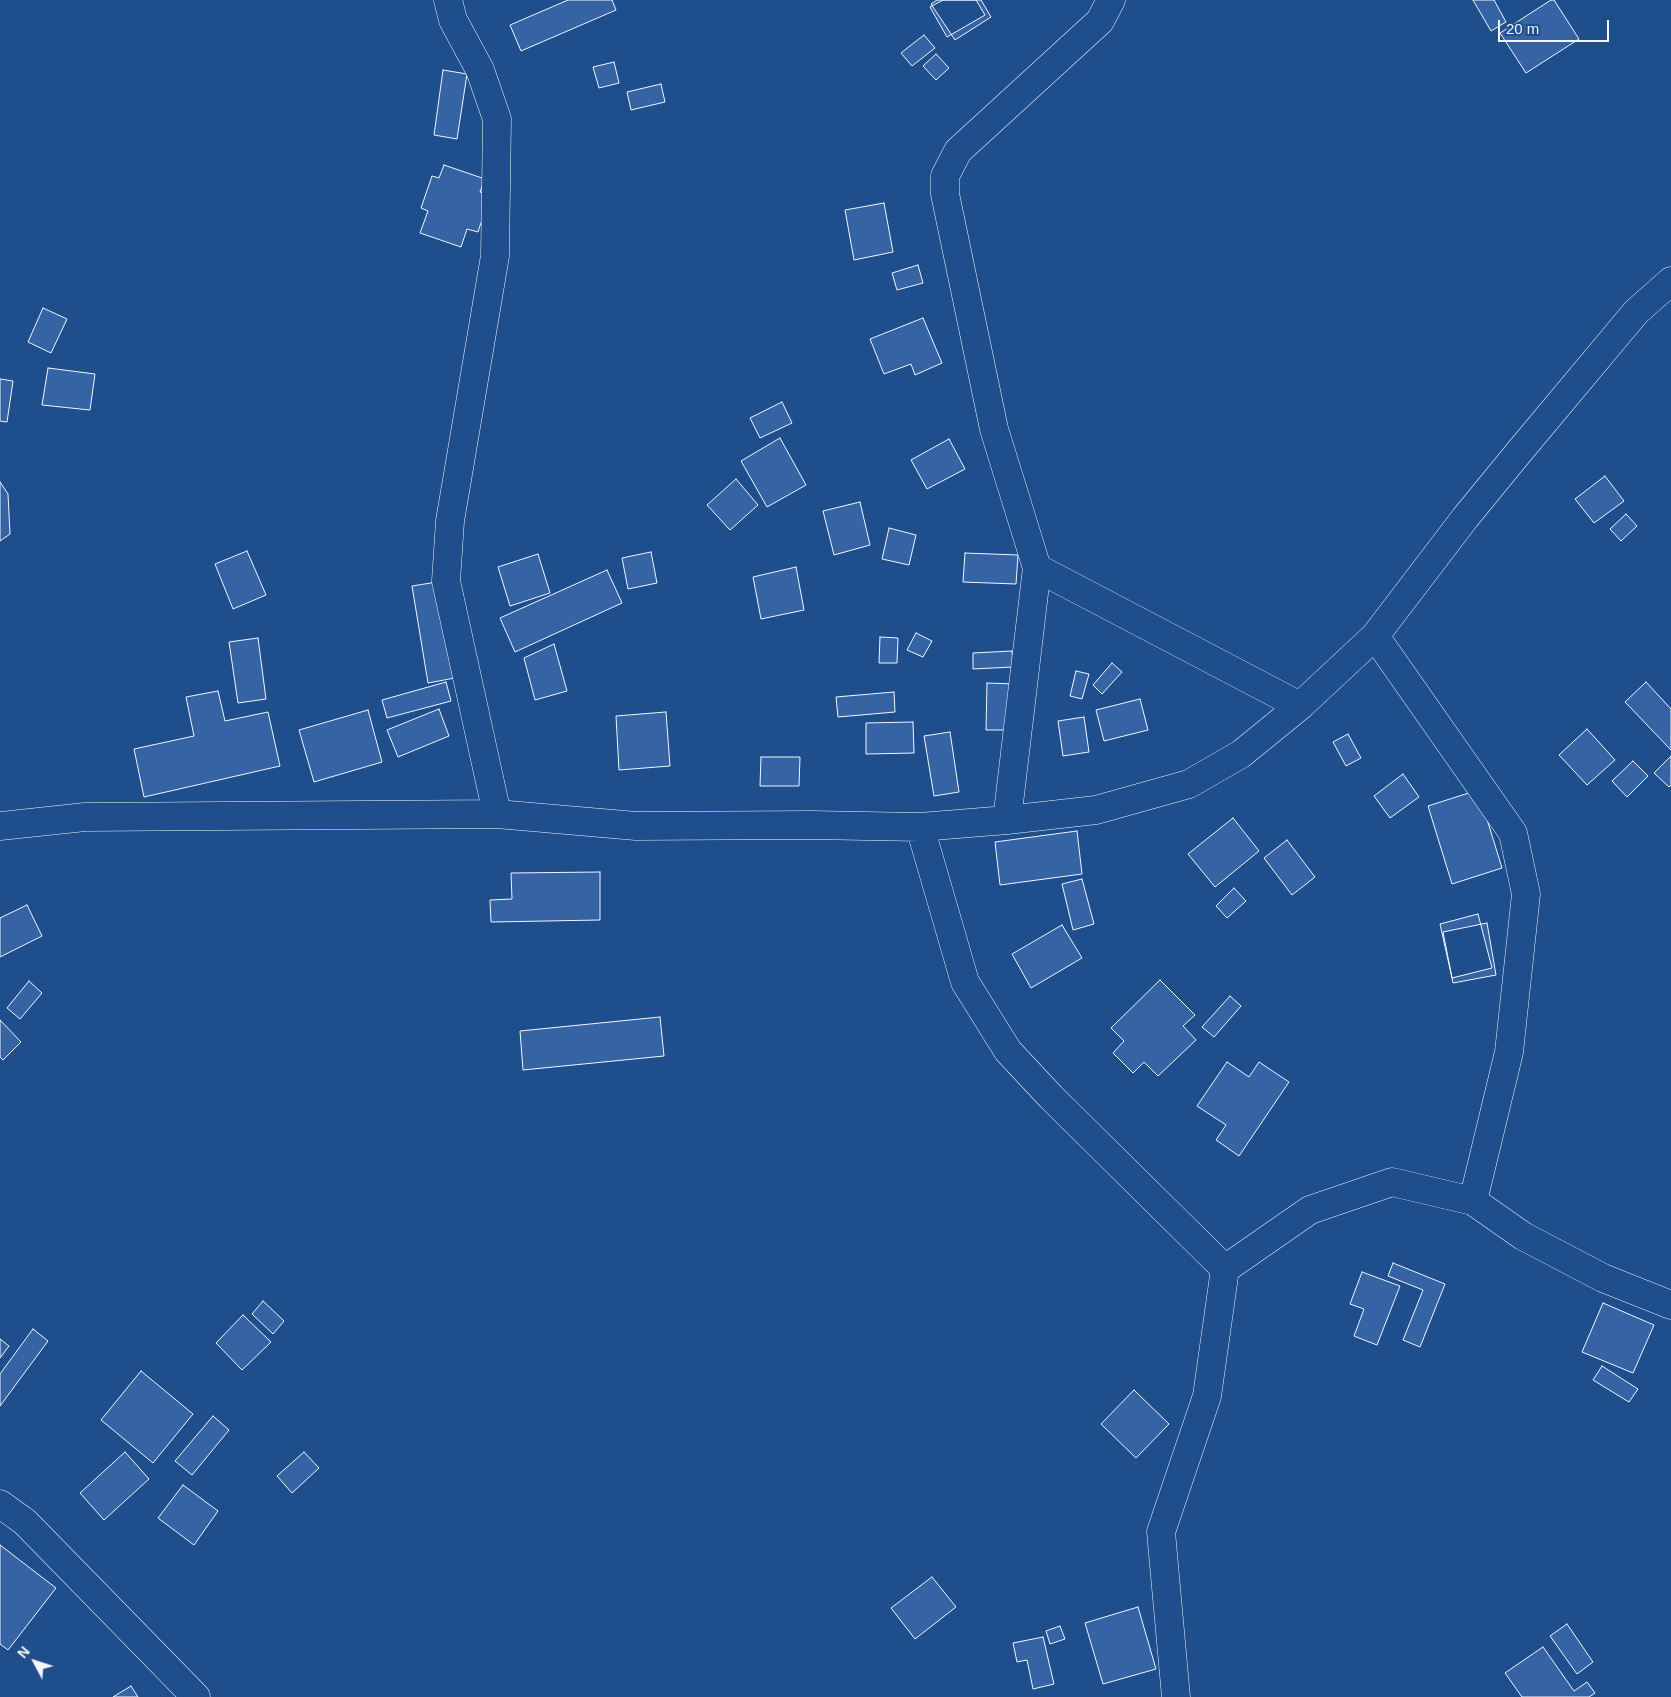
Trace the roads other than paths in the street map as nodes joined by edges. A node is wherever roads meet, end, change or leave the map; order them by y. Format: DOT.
graph roads {
  1 [pos="448,0"];
  2 [pos="1111,0"];
  3 [pos="1671,281"];
  4 [pos="1037,568"];
  5 [pos="1375,636"];
  6 [pos="1300,706"];
  7 [pos="498,814"];
  8 [pos="1007,820"];
  9 [pos="0,826"];
  10 [pos="920,827"];
  11 [pos="1473,1202"];
  12 [pos="1225,1269"];
  13 [pos="1671,1305"];
  14 [pos="0,1504"];
  15 [pos="196,1697"];
  16 [pos="1176,1697"];
  1 -- 7 [label="street"];
  2 -- 4 [label="street"];
  3 -- 5 [label="street"];
  4 -- 6 [label="street"];
  4 -- 8 [label="street"];
  5 -- 6 [label="street"];
  5 -- 11 [label="street"];
  6 -- 8 [label="street"];
  7 -- 9 [label="street"];
  7 -- 10 [label="street"];
  8 -- 10 [label="street"];
  10 -- 12 [label="street"];
  11 -- 12 [label="street"];
  11 -- 13 [label="street"];
  12 -- 16 [label="street"];
  14 -- 15 [label="street"];
}
